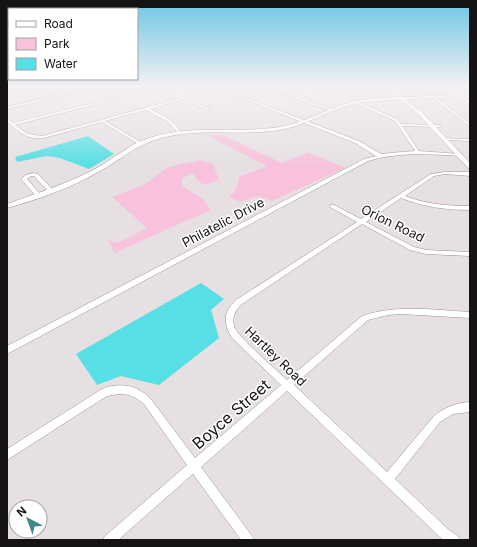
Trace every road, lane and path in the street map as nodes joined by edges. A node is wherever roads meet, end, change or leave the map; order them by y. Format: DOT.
graph roads {
  1 [pos="54,114"];
  2 [pos="126,114"];
  3 [pos="156,114"];
  4 [pos="282,114"];
  5 [pos="323,114"];
  6 [pos="381,114"];
  7 [pos="420,114"];
  8 [pos="427,114"];
  9 [pos="454,114"];
  10 [pos="7,119"];
  11 [pos="103,120"];
  12 [pos="303,122"];
  13 [pos="12,124"];
  14 [pos="400,124"];
  15 [pos="432,126"];
  16 [pos="439,126"];
  17 [pos="470,126"];
  18 [pos="180,133"];
  19 [pos="448,139"];
  20 [pos="470,140"];
  21 [pos="140,144"];
  22 [pos="418,153"];
  23 [pos="460,154"];
  24 [pos="380,156"];
  25 [pos="470,167"];
  26 [pos="470,174"];
  27 [pos="51,191"];
  28 [pos="38,195"];
  29 [pos="401,196"];
  30 [pos="7,206"];
  31 [pos="332,206"];
  32 [pos="470,208"];
  33 [pos="361,222"];
  34 [pos="470,254"];
  35 [pos="470,315"];
  36 [pos="7,350"];
  37 [pos="287,385"];
  38 [pos="470,406"];
  39 [pos="7,455"];
  40 [pos="194,466"];
  41 [pos="387,480"];
  42 [pos="109,540"];
  43 [pos="248,540"];
  44 [pos="454,540"];
  1 -- 13 [label="street"];
  2 -- 11 [label="street"];
  3 -- 18 [label="street"];
  4 -- 12 [label="street"];
  5 -- 12 [label="main road"];
  6 -- 14 [label="street"];
  7 -- 15 [label="main road"];
  8 -- 16 [label="main road"];
  9 -- 17 [label="street"];
  10 -- 13 [label="street"];
  11 -- 13 [label="street"];
  11 -- 21 [label="street"];
  12 -- 18 [label="main road"];
  12 -- 24 [label="street"];
  14 -- 15 [label="street"];
  14 -- 22 [label="street"];
  15 -- 16 [label="street"];
  15 -- 19 [label="main road"];
  16 -- 19 [label="main road"];
  18 -- 21 [label="main road"];
  19 -- 20 [label="street"];
  19 -- 23 [label="main road"];
  21 -- 27 [label="main road"];
  22 -- 23 [label="street, Philatelic Drive"];
  22 -- 24 [label="street, Philatelic Drive"];
  23 -- 25 [label="main road"];
  24 -- 36 [label="street, Philatelic Drive"];
  26 -- 29 [label="street, Hartley Road"];
  27 -- 28 [label="main road"];
  27 -- 28 [label="street"];
  28 -- 30 [label="main road"];
  29 -- 32 [label="street"];
  29 -- 33 [label="street, Hartley Road"];
  31 -- 33 [label="street, Orion Road"];
  33 -- 34 [label="street, Orion Road"];
  33 -- 37 [label="street, Hartley Road"];
  35 -- 37 [label="street, Boyce Street"];
  37 -- 40 [label="street, Boyce Street"];
  37 -- 41 [label="street, Hartley Road"];
  38 -- 41 [label="street"];
  39 -- 40 [label="street"];
  40 -- 42 [label="street, Boyce Street"];
  40 -- 43 [label="street"];
  41 -- 44 [label="street, Hartley Road"];
}
